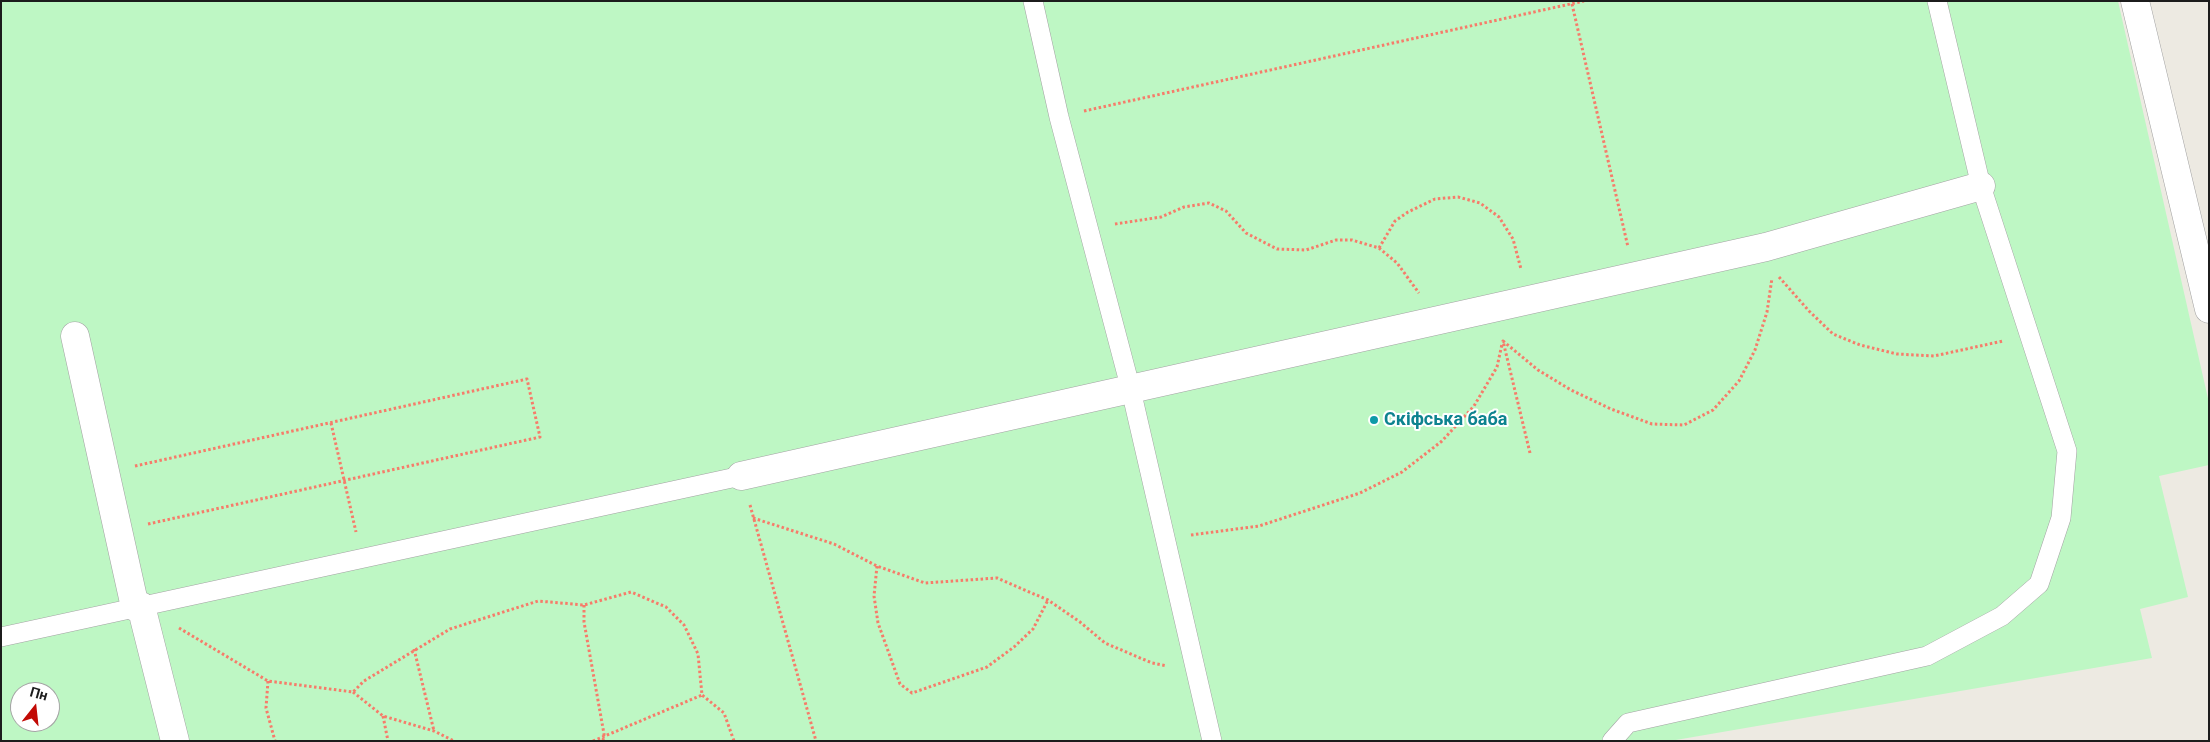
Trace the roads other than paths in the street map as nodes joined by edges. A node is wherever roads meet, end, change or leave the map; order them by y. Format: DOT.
graph roads {
  1 [pos="1033,1"];
  2 [pos="1937,1"];
  3 [pos="2135,1"];
  4 [pos="1982,186"];
  5 [pos="2209,309"];
  6 [pos="75,336"];
  7 [pos="1131,390"];
  8 [pos="741,476"];
  9 [pos="138,607"];
  10 [pos="1,638"];
  11 [pos="175,741"];
  12 [pos="1212,741"];
  13 [pos="1612,741"];
  1 -- 7 [label="lane"];
  2 -- 4 [label="lane"];
  3 -- 5 [label="street"];
  4 -- 7 [label="street"];
  4 -- 13 [label="lane"];
  6 -- 9 [label="street"];
  7 -- 8 [label="street"];
  7 -- 12 [label="lane"];
  8 -- 9 [label="lane"];
  9 -- 10 [label="lane"];
  9 -- 11 [label="street"];
}
